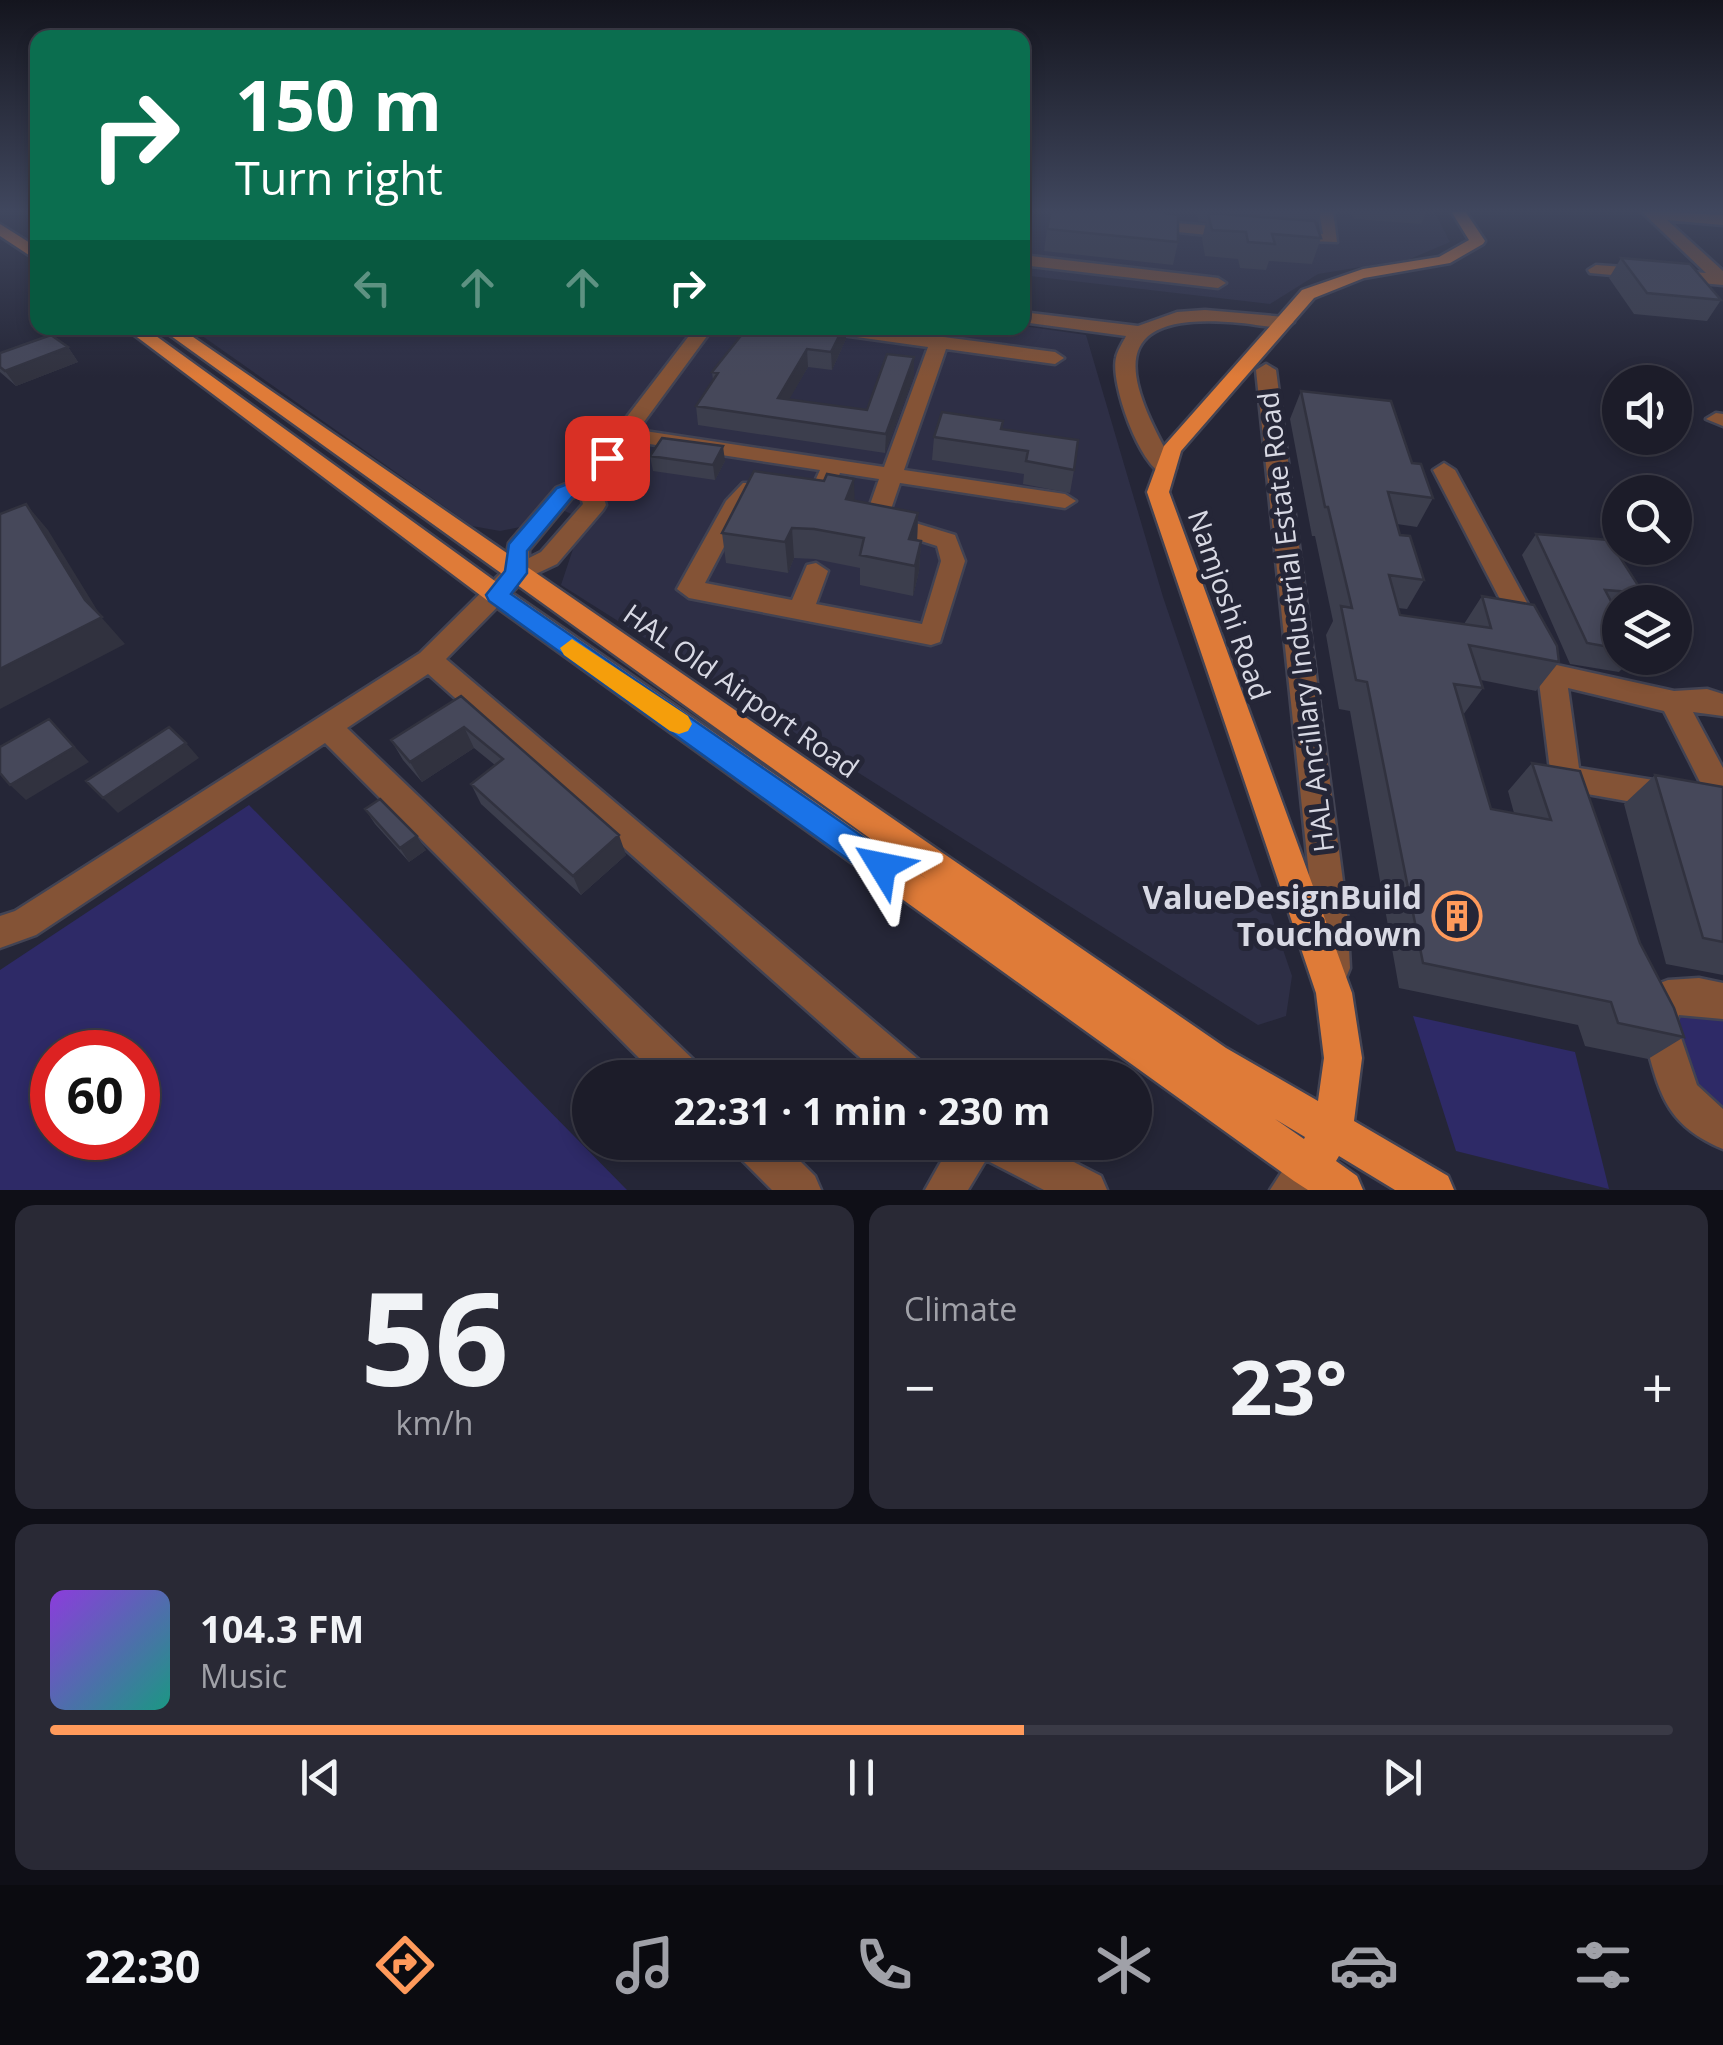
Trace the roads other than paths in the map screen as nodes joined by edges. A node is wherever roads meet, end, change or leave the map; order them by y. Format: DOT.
graph roads {
  1 [pos="1075,267"];
  2 [pos="1416,267"];
  3 [pos="1596,270"];
  4 [pos="1722,279"];
  5 [pos="1218,284"];
  6 [pos="1030,319"];
  7 [pos="1285,322"];
  8 [pos="1142,332"];
  9 [pos="144,335"];
  10 [pos="178,335"];
  11 [pos="699,335"];
  12 [pos="884,335"];
  13 [pos="939,342"];
  14 [pos="1056,358"];
  15 [pos="1266,370"];
  16 [pos="625,434"];
  17 [pos="834,464"];
  18 [pos="1164,468"];
  19 [pos="1444,470"];
  20 [pos="890,472"];
  21 [pos="1065,501"];
  22 [pos="816,572"];
  23 [pos="507,584"];
  24 [pos="801,610"];
  25 [pos="429,660"];
  26 [pos="1552,674"];
  27 [pos="1674,702"];
  28 [pos="1723,705"];
  29 [pos="326,725"];
  30 [pos="1566,778"];
  31 [pos="1723,797"];
  32 [pos="1723,805"];
  33 [pos="1578,816"];
  34 [pos="0,932"];
  35 [pos="1636,981"];
  36 [pos="1334,993"];
  37 [pos="1723,1001"];
  38 [pos="1658,1023"];
  39 [pos="668,1060"];
  40 [pos="891,1060"];
  41 [pos="1723,1129"];
  42 [pos="1333,1130"];
  43 [pos="770,1160"];
  44 [pos="963,1160"];
  45 [pos="1028,1160"];
  46 [pos="1299,1178"];
  47 [pos="801,1190"];
  48 [pos="944,1190"];
  49 [pos="1087,1190"];
  50 [pos="1342,1190"];
  51 [pos="1434,1190"];
  1 -- 5 [label="street"];
  2 -- 7 [label="main road"];
  3 -- 4 [label="street"];
  6 -- 8 [label="street"];
  7 -- 8 [label="street"];
  7 -- 18 [label="main road"];
  8 -- 18 [label="street"];
  9 -- 23 [label="main road, HAL Old Airport Road"];
  10 -- 23 [label="main road, HAL Old Airport Road"];
  11 -- 16 [label="street"];
  12 -- 13 [label="street"];
  13 -- 14 [label="street"];
  13 -- 20 [label="street"];
  15 -- 36 [label="street, HAL Ancillary Industrial Estate Road"];
  16 -- 17 [label="street"];
  16 -- 23 [label="street"];
  17 -- 20 [label="street"];
  17 -- 24 [label="street"];
  18 -- 36 [label="main road, Namjoshi Road"];
  19 -- 26 [label="street"];
  20 -- 21 [label="street"];
  20 -- 24 [label="street"];
  22 -- 24 [label="street"];
  23 -- 25 [label="street"];
  23 -- 42 [label="main road, HAL Old Airport Road"];
  23 -- 46 [label="main road, HAL Old Airport Road"];
  25 -- 29 [label="street"];
  25 -- 40 [label="street"];
  26 -- 27 [label="street"];
  26 -- 30 [label="street"];
  27 -- 28 [label="street"];
  27 -- 31 [label="street"];
  29 -- 34 [label="street"];
  29 -- 39 [label="street"];
  30 -- 32 [label="street"];
  30 -- 33 [label="street"];
  35 -- 38 [label="street"];
  36 -- 42 [label="main road, Namjoshi Road"];
  37 -- 38 [label="street"];
  38 -- 41 [label="street"];
  42 -- 46 [label="main road"];
  42 -- 51 [label="main road, HAL Old Airport Road"];
  43 -- 47 [label="street"];
  44 -- 48 [label="street"];
  45 -- 49 [label="street"];
  46 -- 50 [label="main road, HAL Old Airport Road"];
}
